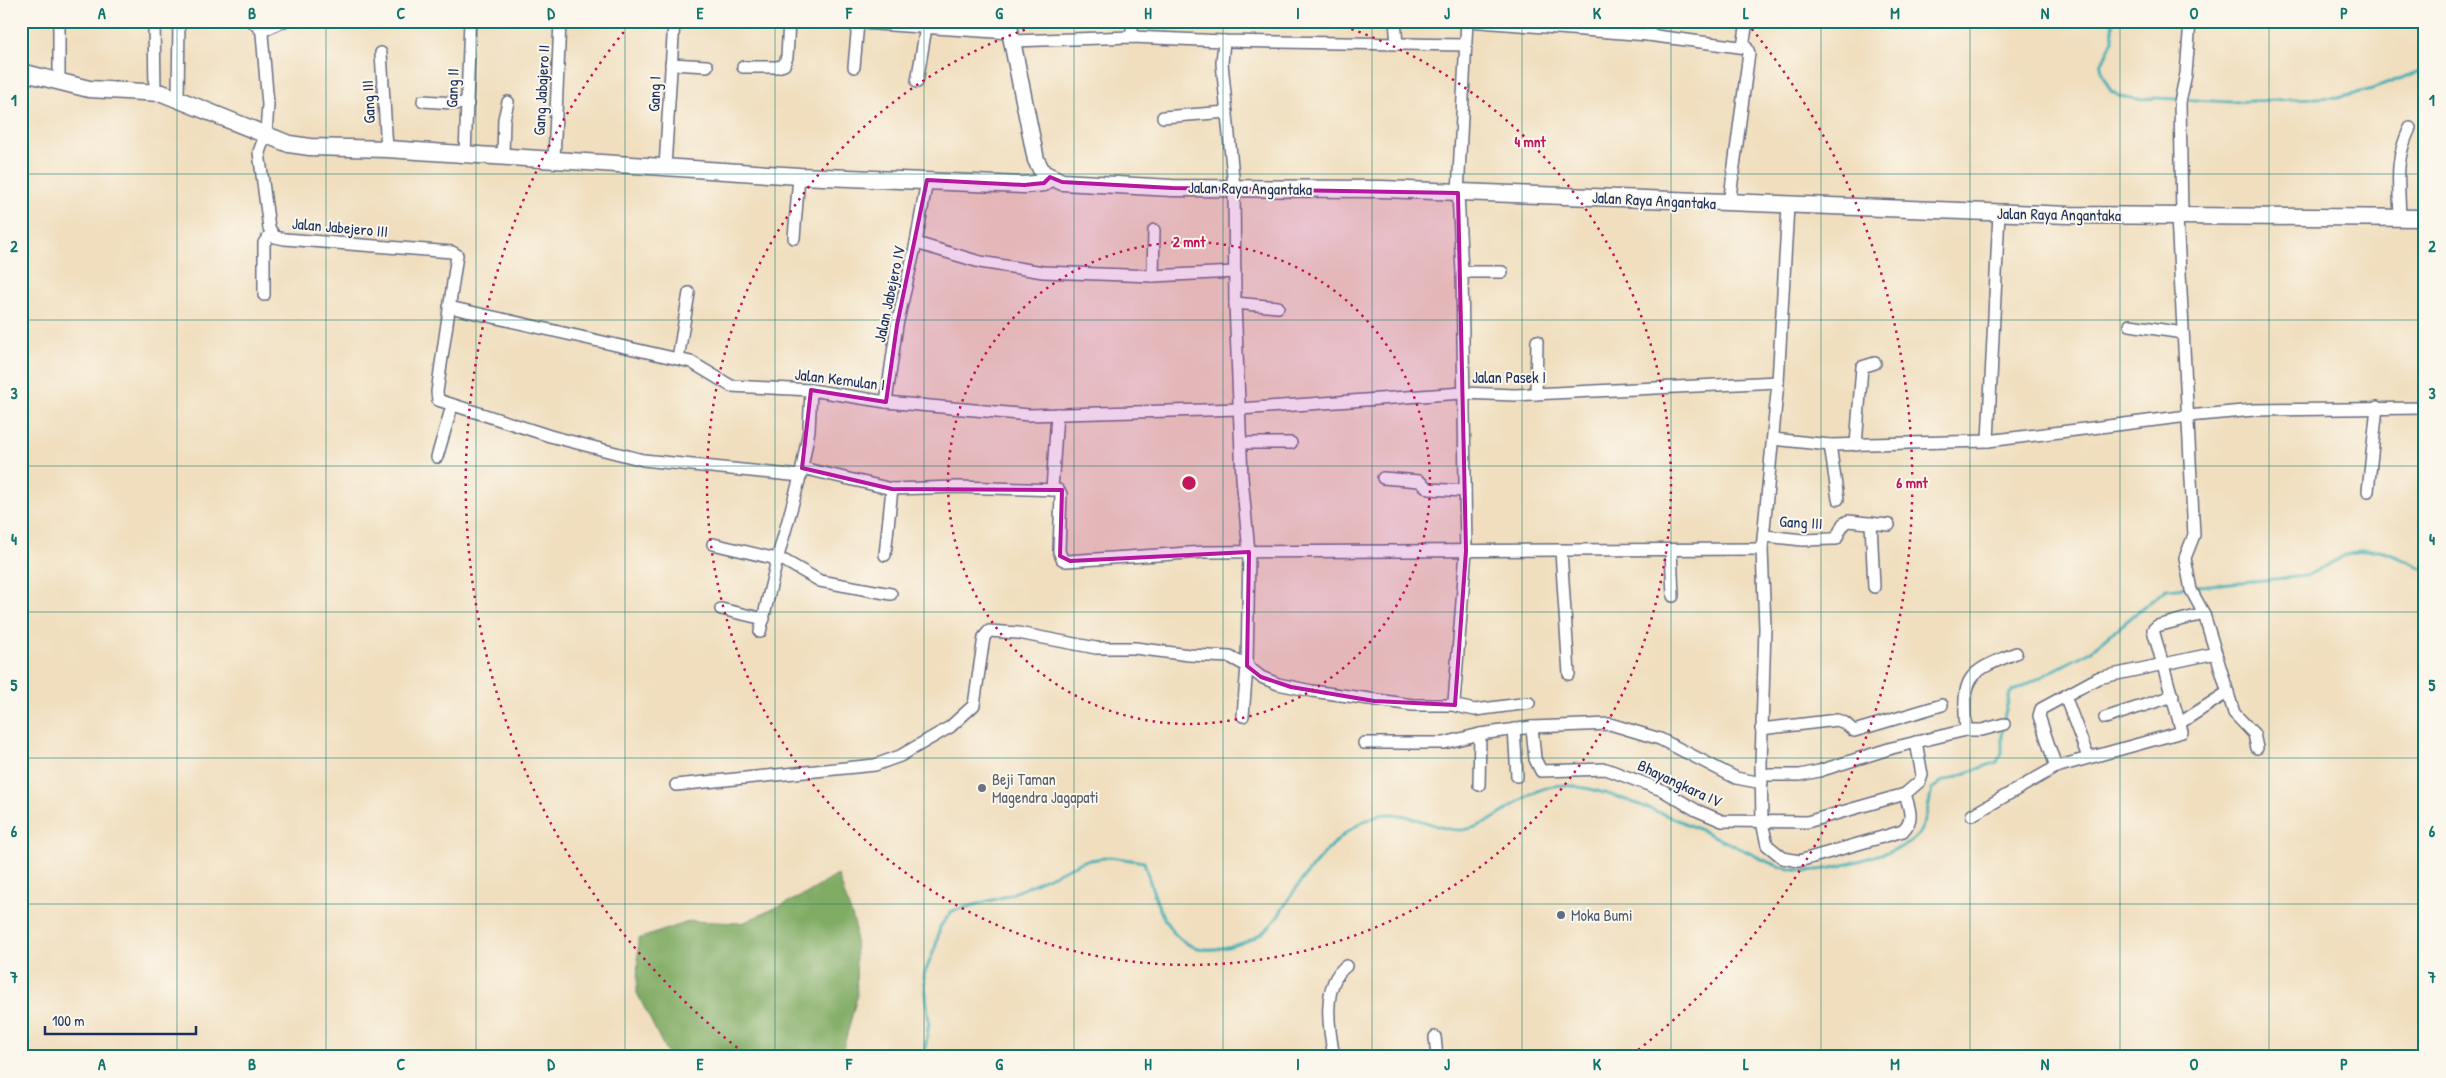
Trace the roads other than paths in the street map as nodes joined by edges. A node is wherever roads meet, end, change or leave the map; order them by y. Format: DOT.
graph roads {
  1 [pos="59,21"];
  2 [pos="154,21"];
  3 [pos="178,21"];
  4 [pos="252,21"];
  5 [pos="284,21"];
  6 [pos="470,21"];
  7 [pos="560,21"];
  8 [pos="674,21"];
  9 [pos="789,21"];
  10 [pos="831,21"];
  11 [pos="1132,21"];
  12 [pos="1395,21"];
  13 [pos="1468,21"];
  14 [pos="1650,21"];
  15 [pos="1747,21"];
  16 [pos="2190,21"];
  17 [pos="858,23"];
  18 [pos="1571,26"];
  19 [pos="926,27"];
  20 [pos="263,32"];
  21 [pos="1010,32"];
  22 [pos="1648,35"];
  23 [pos="1132,37"];
  24 [pos="1224,41"];
  25 [pos="1397,44"];
  26 [pos="1464,45"];
  27 [pos="1743,47"];
  28 [pos="381,52"];
  29 [pos="671,64"];
  30 [pos="707,66"];
  31 [pos="743,67"];
  32 [pos="854,67"];
  33 [pos="21,72"];
  34 [pos="59,80"];
  35 [pos="916,82"];
  36 [pos="155,92"];
  37 [pos="178,99"];
  38 [pos="423,101"];
  39 [pos="508,102"];
  40 [pos="468,104"];
  41 [pos="1227,112"];
  42 [pos="1163,117"];
  43 [pos="2410,128"];
  44 [pos="266,133"];
  45 [pos="387,149"];
  46 [pos="465,155"];
  47 [pos="503,156"];
  48 [pos="554,160"];
  49 [pos="665,167"];
  50 [pos="799,176"];
  51 [pos="1050,177"];
  52 [pos="927,186"];
  53 [pos="1234,187"];
  54 [pos="1458,193"];
  55 [pos="1729,204"];
  56 [pos="1788,206"];
  57 [pos="1999,213"];
  58 [pos="2180,217"];
  59 [pos="2400,218"];
  60 [pos="2425,218"];
  61 [pos="1154,230"];
  62 [pos="271,233"];
  63 [pos="794,238"];
  64 [pos="916,243"];
  65 [pos="1235,272"];
  66 [pos="1462,272"];
  67 [pos="1502,272"];
  68 [pos="1153,276"];
  69 [pos="689,293"];
  70 [pos="264,295"];
  71 [pos="1235,303"];
  72 [pos="449,307"];
  73 [pos="1278,307"];
  74 [pos="2130,325"];
  75 [pos="2184,333"];
  76 [pos="1537,341"];
  77 [pos="678,359"];
  78 [pos="1875,363"];
  79 [pos="1778,382"];
  80 [pos="811,390"];
  81 [pos="1462,393"];
  82 [pos="1536,394"];
  83 [pos="886,402"];
  84 [pos="452,406"];
  85 [pos="2377,407"];
  86 [pos="2425,408"];
  87 [pos="1240,410"];
  88 [pos="1056,414"];
  89 [pos="2188,416"];
  90 [pos="1773,439"];
  91 [pos="1988,440"];
  92 [pos="1241,443"];
  93 [pos="1291,443"];
  94 [pos="1830,445"];
  95 [pos="1856,445"];
  96 [pos="437,458"];
  97 [pos="801,472"];
  98 [pos="1383,478"];
  99 [pos="892,489"];
  100 [pos="1052,490"];
  101 [pos="1465,491"];
  102 [pos="2368,491"];
  103 [pos="1838,499"];
  104 [pos="1871,522"];
  105 [pos="1889,525"];
  106 [pos="1765,536"];
  107 [pos="713,544"];
  108 [pos="1671,550"];
  109 [pos="1762,550"];
  110 [pos="1466,551"];
  111 [pos="1561,551"];
  112 [pos="1249,552"];
  113 [pos="885,555"];
  114 [pos="777,560"];
  115 [pos="1874,587"];
  116 [pos="891,594"];
  117 [pos="1673,596"];
  118 [pos="720,609"];
  119 [pos="2204,614"];
  120 [pos="764,619"];
  121 [pos="760,632"];
  122 [pos="2016,653"];
  123 [pos="2216,653"];
  124 [pos="1247,666"];
  125 [pos="2162,666"];
  126 [pos="1569,674"];
  127 [pos="2228,692"];
  128 [pos="2065,696"];
  129 [pos="2173,696"];
  130 [pos="1529,703"];
  131 [pos="1455,705"];
  132 [pos="1942,705"];
  133 [pos="1243,716"];
  134 [pos="2105,718"];
  135 [pos="2180,723"];
  136 [pos="2004,724"];
  137 [pos="1532,727"];
  138 [pos="1514,729"];
  139 [pos="1761,729"];
  140 [pos="1966,730"];
  141 [pos="1480,734"];
  142 [pos="1916,742"];
  143 [pos="1364,743"];
  144 [pos="2257,748"];
  145 [pos="2088,757"];
  146 [pos="2056,767"];
  147 [pos="1761,769"];
  148 [pos="1517,776"];
  149 [pos="676,785"];
  150 [pos="1479,785"];
  151 [pos="1905,794"];
  152 [pos="1972,815"];
  153 [pos="1762,822"];
  154 [pos="1346,966"];
  155 [pos="1435,1037"];
  156 [pos="1334,1057"];
  157 [pos="1437,1057"];
  1 -- 34 [label="street"];
  2 -- 36 [label="street"];
  3 -- 37 [label="street"];
  4 -- 20 [label="street"];
  5 -- 20 [label="street"];
  6 -- 40 [label="street, Gang II"];
  7 -- 48 [label="street, Gang Jabajero II"];
  8 -- 29 [label="street, Gang I"];
  9 -- 31 [label="street"];
  10 -- 17 [label="street"];
  11 -- 23 [label="street"];
  12 -- 25 [label="street"];
  13 -- 18 [label="street"];
  13 -- 26 [label="street"];
  14 -- 22 [label="street"];
  15 -- 27 [label="street"];
  16 -- 58 [label="street"];
  17 -- 19 [label="street"];
  17 -- 32 [label="street"];
  18 -- 22 [label="street"];
  19 -- 21 [label="street"];
  19 -- 35 [label="street"];
  20 -- 44 [label="street, Jalan Jabejero III"];
  21 -- 23 [label="street"];
  21 -- 51 [label="main road"];
  22 -- 27 [label="street"];
  23 -- 24 [label="street"];
  24 -- 25 [label="street"];
  24 -- 41 [label="street"];
  25 -- 26 [label="street"];
  26 -- 54 [label="street"];
  27 -- 55 [label="street"];
  28 -- 45 [label="street, Gang III"];
  29 -- 30 [label="street"];
  29 -- 49 [label="street, Gang I"];
  33 -- 34 [label="main road"];
  34 -- 36 [label="main road"];
  36 -- 37 [label="main road"];
  37 -- 44 [label="main road"];
  38 -- 40 [label="street"];
  39 -- 47 [label="street"];
  40 -- 46 [label="street, Gang II"];
  41 -- 42 [label="street"];
  41 -- 53 [label="street"];
  43 -- 59 [label="street"];
  44 -- 45 [label="main road"];
  44 -- 62 [label="street, Jalan Jabejero III"];
  45 -- 46 [label="main road"];
  46 -- 47 [label="main road"];
  47 -- 48 [label="main road"];
  48 -- 49 [label="main road"];
  49 -- 50 [label="main road"];
  50 -- 52 [label="main road"];
  50 -- 63 [label="street"];
  51 -- 52 [label="main road"];
  51 -- 53 [label="main road, Jalan Raya Angantaka"];
  52 -- 64 [label="street, Jalan Jabejero IV"];
  53 -- 54 [label="main road, Jalan Raya Angantaka"];
  53 -- 65 [label="street"];
  54 -- 55 [label="main road, Jalan Raya Angantaka"];
  54 -- 66 [label="street"];
  55 -- 56 [label="main road, Jalan Raya Angantaka"];
  56 -- 57 [label="main road, Jalan Raya Angantaka"];
  56 -- 79 [label="street"];
  57 -- 58 [label="main road, Jalan Raya Angantaka"];
  57 -- 91 [label="street"];
  58 -- 59 [label="main road, Jalan Raya Angantaka"];
  58 -- 75 [label="street"];
  59 -- 60 [label="main road, Jalan Raya Angantaka"];
  61 -- 68 [label="street"];
  62 -- 70 [label="street"];
  62 -- 72 [label="street, Jalan Jabejero III"];
  64 -- 68 [label="street"];
  64 -- 83 [label="street, Jalan Jabejero IV"];
  65 -- 68 [label="street"];
  65 -- 71 [label="street"];
  66 -- 67 [label="street"];
  66 -- 81 [label="street"];
  69 -- 77 [label="street"];
  71 -- 73 [label="street"];
  71 -- 87 [label="street"];
  72 -- 77 [label="street, Jalan Kemulan I"];
  72 -- 84 [label="street"];
  74 -- 75 [label="street"];
  75 -- 89 [label="street"];
  76 -- 82 [label="street"];
  77 -- 80 [label="street, Jalan Kemulan I"];
  78 -- 95 [label="street"];
  79 -- 82 [label="street, Jalan Pasek I"];
  79 -- 90 [label="street"];
  80 -- 83 [label="street, Jalan Kemulan I"];
  80 -- 97 [label="street"];
  81 -- 82 [label="street, Jalan Pasek I"];
  81 -- 87 [label="street, Jalan Pasek I"];
  81 -- 101 [label="street"];
  83 -- 88 [label="street, Jalan Kemulan I"];
  84 -- 96 [label="street"];
  84 -- 97 [label="street"];
  85 -- 86 [label="street"];
  85 -- 89 [label="street"];
  85 -- 102 [label="street"];
  87 -- 88 [label="street, Jalan Kemulan I"];
  87 -- 92 [label="street"];
  88 -- 100 [label="street"];
  89 -- 91 [label="street"];
  89 -- 119 [label="street"];
  90 -- 94 [label="street"];
  90 -- 106 [label="street"];
  91 -- 95 [label="street"];
  92 -- 93 [label="street"];
  92 -- 112 [label="street"];
  94 -- 95 [label="street"];
  94 -- 103 [label="street"];
  97 -- 99 [label="street"];
  97 -- 114 [label="street"];
  98 -- 101 [label="street"];
  99 -- 100 [label="street"];
  99 -- 113 [label="street"];
  100 -- 112 [label="street"];
  101 -- 110 [label="street"];
  104 -- 105 [label="street"];
  104 -- 106 [label="street, Gang III"];
  104 -- 115 [label="street"];
  106 -- 109 [label="street"];
  107 -- 114 [label="street"];
  108 -- 109 [label="street"];
  108 -- 111 [label="street"];
  108 -- 117 [label="street"];
  109 -- 139 [label="street"];
  110 -- 111 [label="street"];
  110 -- 112 [label="street"];
  110 -- 131 [label="street"];
  111 -- 126 [label="street"];
  112 -- 124 [label="street"];
  114 -- 116 [label="street"];
  114 -- 120 [label="street"];
  118 -- 120 [label="street"];
  119 -- 123 [label="street"];
  119 -- 125 [label="street"];
  120 -- 121 [label="street"];
  122 -- 140 [label="street"];
  123 -- 125 [label="street"];
  123 -- 127 [label="street"];
  124 -- 131 [label="street"];
  124 -- 133 [label="street"];
  124 -- 149 [label="street"];
  125 -- 128 [label="street"];
  125 -- 129 [label="street"];
  127 -- 135 [label="street"];
  127 -- 144 [label="street"];
  128 -- 145 [label="street"];
  128 -- 146 [label="street"];
  129 -- 134 [label="street"];
  129 -- 135 [label="street"];
  130 -- 131 [label="street"];
  132 -- 139 [label="street"];
  135 -- 145 [label="street"];
  136 -- 140 [label="street"];
  137 -- 138 [label="street"];
  137 -- 147 [label="street"];
  137 -- 153 [label="street, Bhayangkara IV"];
  138 -- 141 [label="street"];
  138 -- 148 [label="street"];
  139 -- 147 [label="street"];
  140 -- 142 [label="street"];
  141 -- 143 [label="street"];
  141 -- 150 [label="street"];
  142 -- 147 [label="street"];
  142 -- 151 [label="street"];
  145 -- 146 [label="street"];
  146 -- 152 [label="street"];
  147 -- 153 [label="street"];
  151 -- 153 [label="street"];
  151 -- 153 [label="street"];
  154 -- 156 [label="street"];
  155 -- 157 [label="street"];
}
